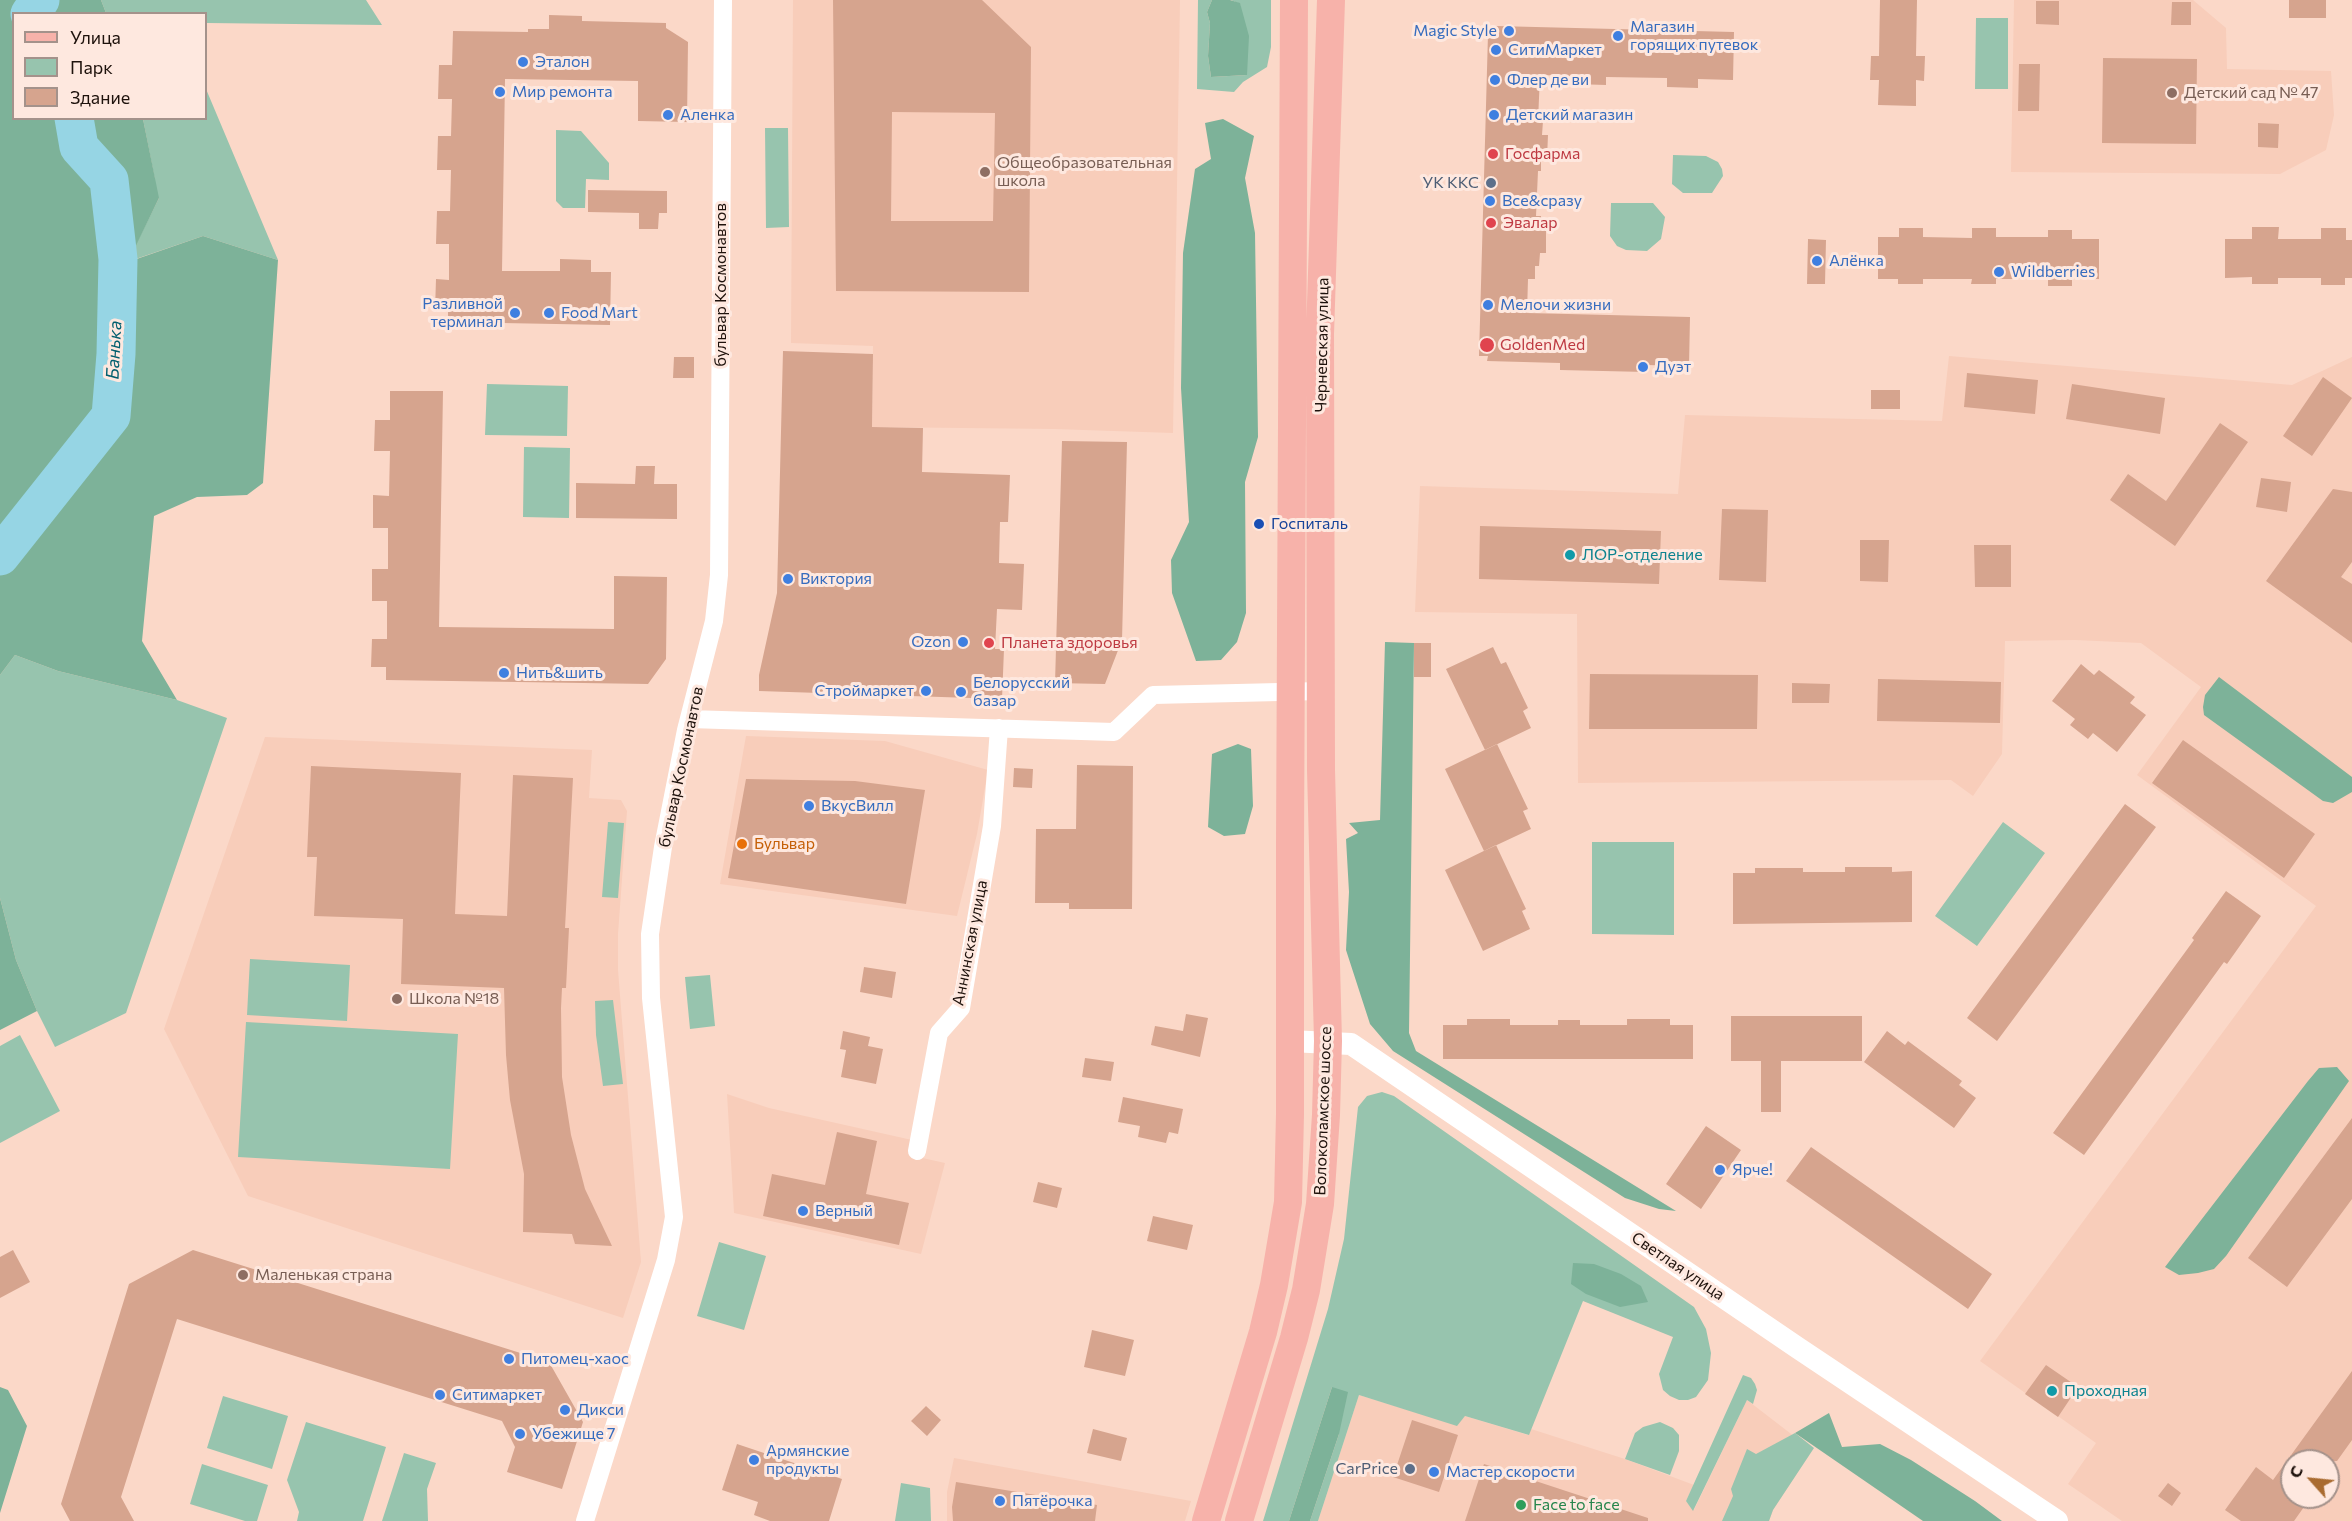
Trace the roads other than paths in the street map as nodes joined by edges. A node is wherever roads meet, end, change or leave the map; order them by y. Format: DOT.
graph roads {
  1 [pos="723,0"];
  2 [pos="1294,0"];
  3 [pos="1331,0"];
  4 [pos="1292,691"];
  5 [pos="1322,691"];
  6 [pos="689,719"];
  7 [pos="999,728"];
  8 [pos="1290,1041"];
  9 [pos="1328,1041"];
  10 [pos="917,1151"];
  11 [pos="585,1521"];
  12 [pos="1206,1521"];
  13 [pos="1239,1521"];
  14 [pos="2057,1521"];
  1 -- 6 [label="street, бульвар Космонавтов"];
  2 -- 4 [label="main road, Черневская улица"];
  3 -- 5 [label="main road, Черневская улица"];
  4 -- 5 [label="street"];
  4 -- 7 [label="street"];
  4 -- 8 [label="main road, Волоколамское шоссе"];
  5 -- 9 [label="main road, Волоколамское шоссе"];
  6 -- 7 [label="street"];
  6 -- 11 [label="street, бульвар Космонавтов"];
  7 -- 10 [label="street, Аннинская улица"];
  8 -- 9 [label="street, Светлая улица"];
  8 -- 12 [label="main road, Волоколамское шоссе"];
  9 -- 13 [label="main road, Волоколамское шоссе"];
  9 -- 14 [label="street, Светлая улица"];
}
